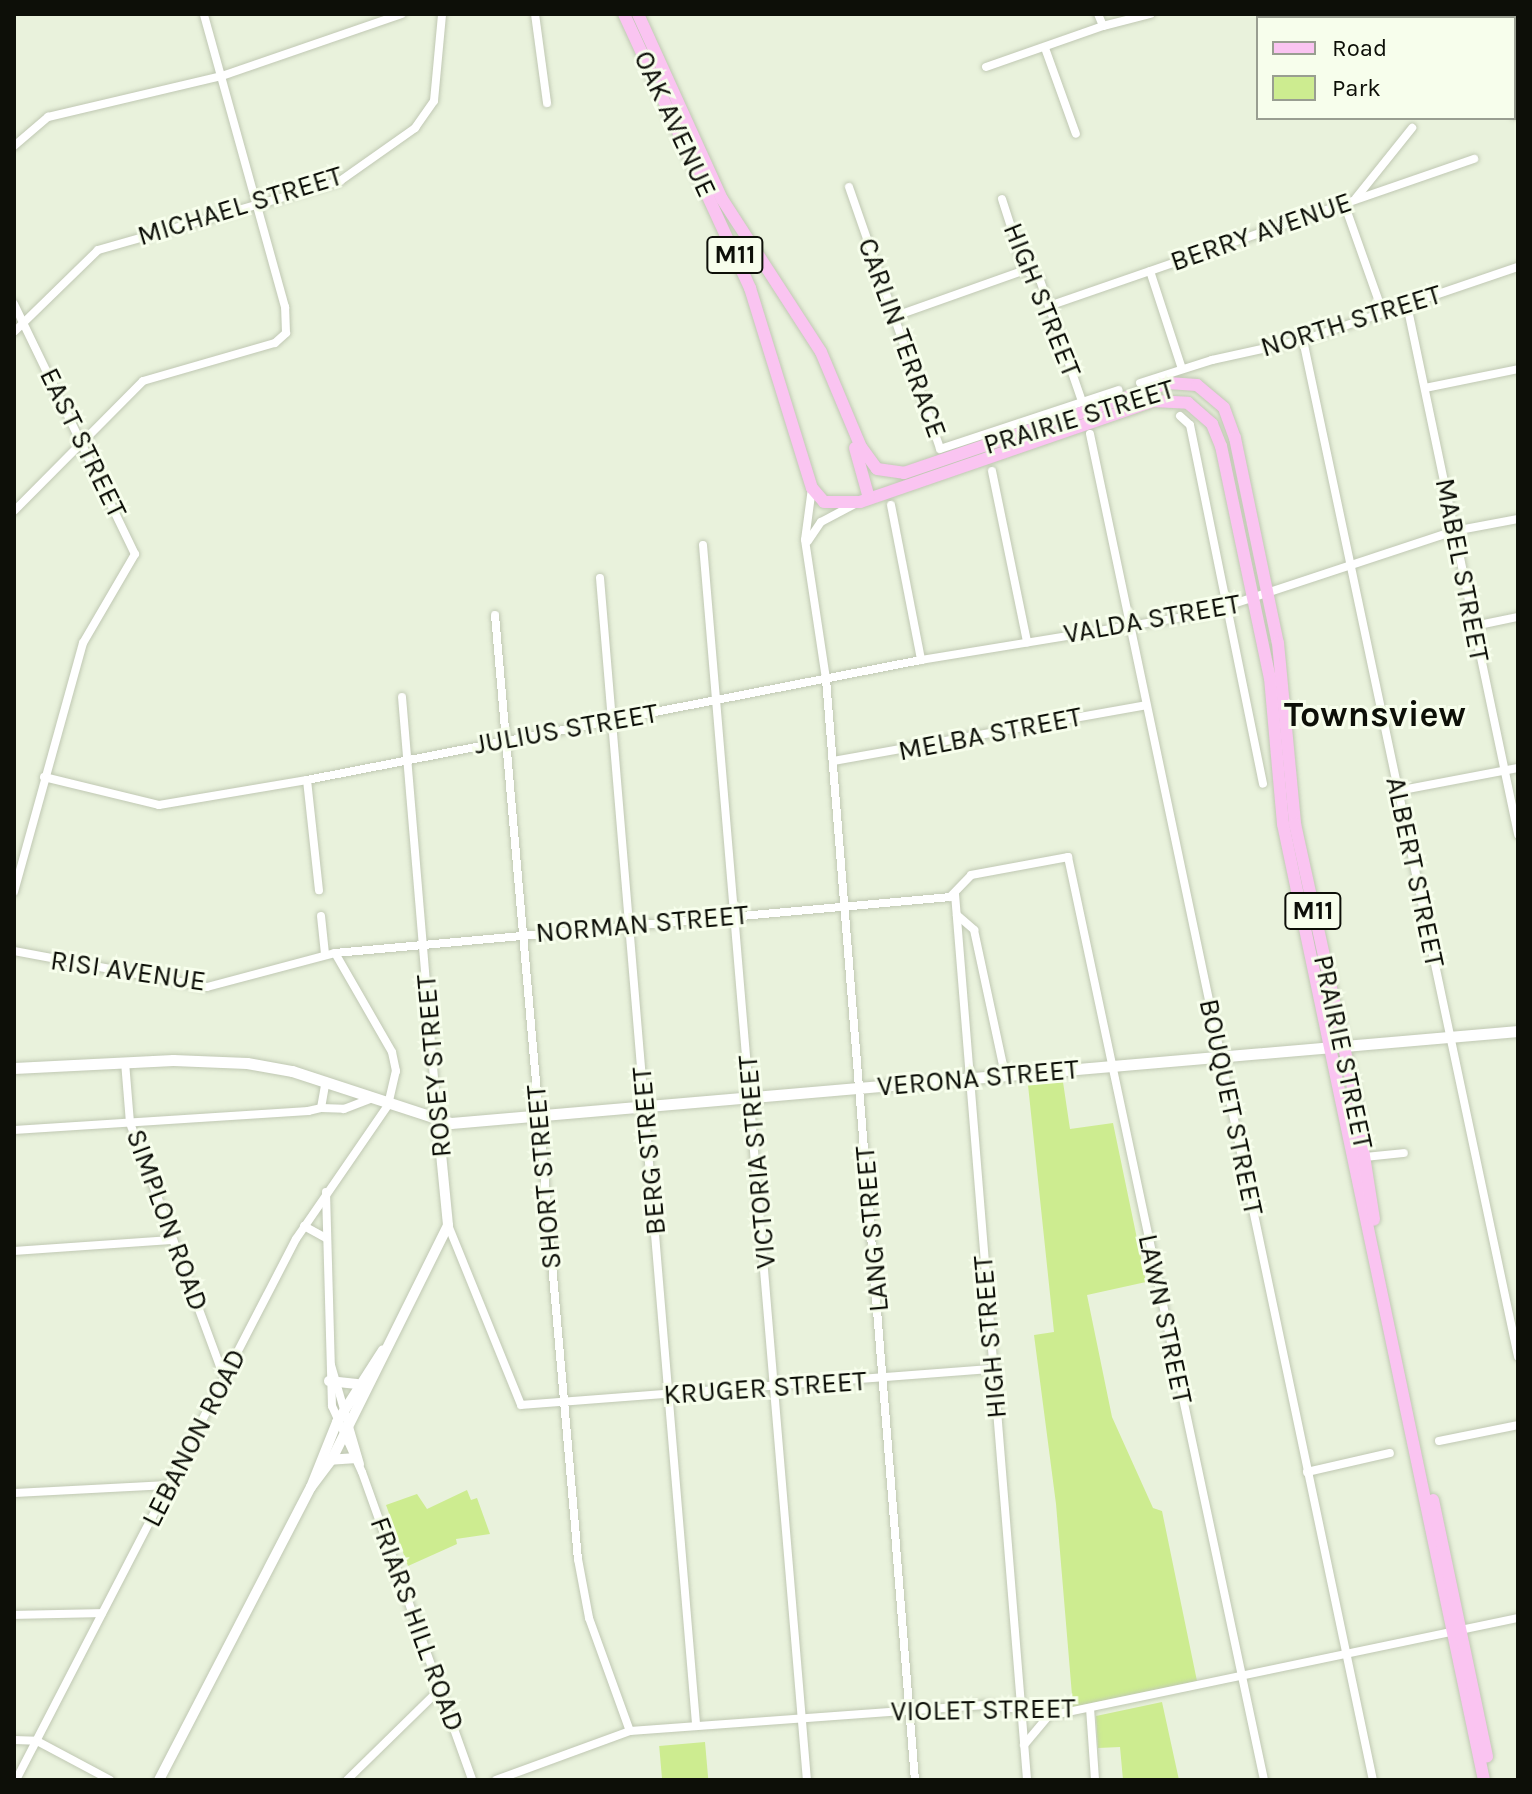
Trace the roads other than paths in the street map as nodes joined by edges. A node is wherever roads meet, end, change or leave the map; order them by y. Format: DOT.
graph roads {
  1 [pos="204,14"];
  2 [pos="402,14"];
  3 [pos="442,14"];
  4 [pos="535,14"];
  5 [pos="624,14"];
  6 [pos="638,14"];
  7 [pos="1098,14"];
  8 [pos="1150,14"];
  9 [pos="1103,26"];
  10 [pos="1045,48"];
  11 [pos="986,67"];
  12 [pos="222,76"];
  13 [pos="547,103"];
  14 [pos="1412,128"];
  15 [pos="1076,134"];
  16 [pos="14,146"];
  17 [pos="1474,159"];
  18 [pos="849,187"];
  19 [pos="1002,199"];
  20 [pos="1355,199"];
  21 [pos="1344,203"];
  22 [pos="257,205"];
  23 [pos="1518,267"];
  24 [pos="1025,270"];
  25 [pos="1150,271"];
  26 [pos="14,304"];
  27 [pos="1407,305"];
  28 [pos="1049,306"];
  29 [pos="1383,313"];
  30 [pos="893,317"];
  31 [pos="23,323"];
  32 [pos="14,332"];
  33 [pos="1303,340"];
  34 [pos="1182,369"];
  35 [pos="1518,369"];
  36 [pos="1140,383"];
  37 [pos="1425,388"];
  38 [pos="1118,390"];
  39 [pos="1082,401"];
  40 [pos="1180,416"];
  41 [pos="853,425"];
  42 [pos="1090,434"];
  43 [pos="82,442"];
  44 [pos="992,471"];
  45 [pos="812,488"];
  46 [pos="864,500"];
  47 [pos="824,502"];
  48 [pos="891,505"];
  49 [pos="14,511"];
  50 [pos="1518,519"];
  51 [pos="1454,531"];
  52 [pos="703,545"];
  53 [pos="806,547"];
  54 [pos="1352,567"];
  55 [pos="600,578"];
  56 [pos="1269,596"];
  57 [pos="1253,601"];
  58 [pos="1228,608"];
  59 [pos="495,615"];
  60 [pos="1518,617"];
  61 [pos="1130,626"];
  62 [pos="1474,626"];
  63 [pos="1027,642"];
  64 [pos="921,660"];
  65 [pos="826,679"];
  66 [pos="402,697"];
  67 [pos="716,700"];
  68 [pos="1146,705"];
  69 [pos="612,720"];
  70 [pos="506,741"];
  71 [pos="833,761"];
  72 [pos="408,762"];
  73 [pos="1518,768"];
  74 [pos="1504,771"];
  75 [pos="44,777"];
  76 [pos="307,780"];
  77 [pos="1263,784"];
  78 [pos="1397,791"];
  79 [pos="1518,834"];
  80 [pos="319,890"];
  81 [pos="14,892"];
  82 [pos="952,895"];
  83 [pos="844,908"];
  84 [pos="957,915"];
  85 [pos="321,916"];
  86 [pos="736,917"];
  87 [pos="629,925"];
  88 [pos="522,933"];
  89 [pos="424,945"];
  90 [pos="14,951"];
  91 [pos="335,953"];
  92 [pos="325,955"];
  93 [pos="1518,1031"];
  94 [pos="1450,1037"];
  95 [pos="1338,1047"];
  96 [pos="1221,1057"];
  97 [pos="125,1062"];
  98 [pos="1112,1066"];
  99 [pos="14,1068"];
  100 [pos="1005,1075"];
  101 [pos="969,1078"];
  102 [pos="326,1081"];
  103 [pos="860,1088"];
  104 [pos="752,1097"];
  105 [pos="372,1098"];
  106 [pos="388,1105"];
  107 [pos="645,1106"];
  108 [pos="321,1108"];
  109 [pos="539,1116"];
  110 [pos="130,1123"];
  111 [pos="438,1123"];
  112 [pos="14,1130"];
  113 [pos="1404,1153"];
  114 [pos="1364,1157"];
  115 [pos="326,1192"];
  116 [pos="448,1225"];
  117 [pos="304,1226"];
  118 [pos="326,1238"];
  119 [pos="171,1240"];
  120 [pos="14,1251"];
  121 [pos="383,1350"];
  122 [pos="1518,1357"];
  123 [pos="993,1369"];
  124 [pos="228,1372"];
  125 [pos="885,1379"];
  126 [pos="332,1381"];
  127 [pos="357,1384"];
  128 [pos="773,1386"];
  129 [pos="670,1395"];
  130 [pos="565,1404"];
  131 [pos="537,1406"];
  132 [pos="343,1411"];
  133 [pos="337,1422"];
  134 [pos="1518,1425"];
  135 [pos="346,1432"];
  136 [pos="1439,1441"];
  137 [pos="1390,1453"];
  138 [pos="353,1458"];
  139 [pos="332,1459"];
  140 [pos="319,1461"];
  141 [pos="360,1468"];
  142 [pos="1307,1472"];
  143 [pos="169,1485"];
  144 [pos="311,1487"];
  145 [pos="14,1493"];
  146 [pos="102,1613"];
  147 [pos="14,1615"];
  148 [pos="1518,1618"];
  149 [pos="1458,1630"];
  150 [pos="1346,1654"];
  151 [pos="1241,1676"];
  152 [pos="440,1689"];
  153 [pos="1020,1708"];
  154 [pos="1090,1708"];
  155 [pos="912,1710"];
  156 [pos="1049,1715"];
  157 [pos="802,1718"];
  158 [pos="696,1724"];
  159 [pos="630,1731"];
  160 [pos="14,1740"];
  161 [pos="37,1741"];
  162 [pos="1024,1746"];
  163 [pos="16,1780"];
  164 [pos="110,1780"];
  165 [pos="159,1780"];
  166 [pos="347,1780"];
  167 [pos="472,1780"];
  168 [pos="496,1780"];
  169 [pos="807,1780"];
  170 [pos="915,1780"];
  171 [pos="1027,1780"];
  172 [pos="1095,1780"];
  173 [pos="1264,1780"];
  174 [pos="1373,1780"];
  175 [pos="1484,1780"];
  176 [pos="1492,1780"];
  1 -- 12 [label="street"];
  2 -- 12 [label="street"];
  3 -- 22 [label="street, MICHAEL STREET"];
  4 -- 13 [label="street"];
  5 -- 45 [label="main road, OAK AVENUE / M11"];
  6 -- 41 [label="main road, OAK AVENUE / M11"];
  7 -- 9 [label="street"];
  8 -- 9 [label="street"];
  9 -- 10 [label="street"];
  10 -- 11 [label="street"];
  10 -- 15 [label="street"];
  12 -- 16 [label="street"];
  12 -- 22 [label="street"];
  14 -- 20 [label="street"];
  17 -- 20 [label="street, BERRY AVENUE"];
  18 -- 30 [label="street, CARLIN TERRACE"];
  19 -- 24 [label="street, HIGH STREET"];
  20 -- 21 [label="street, BERRY AVENUE"];
  21 -- 25 [label="street, BERRY AVENUE"];
  21 -- 29 [label="street"];
  22 -- 31 [label="street, MICHAEL STREET"];
  22 -- 43 [label="street"];
  23 -- 27 [label="street, NORTH STREET"];
  24 -- 28 [label="street, HIGH STREET"];
  24 -- 30 [label="street"];
  25 -- 28 [label="street, BERRY AVENUE"];
  25 -- 34 [label="street, PRAIRIE STREET"];
  26 -- 31 [label="street, EAST STREET"];
  27 -- 29 [label="street, NORTH STREET"];
  27 -- 37 [label="street, MABEL STREET"];
  28 -- 39 [label="street, HIGH STREET"];
  29 -- 33 [label="street, NORTH STREET"];
  30 -- 39 [label="street, CARLIN TERRACE"];
  31 -- 32 [label="street, MICHAEL STREET"];
  31 -- 43 [label="street, EAST STREET"];
  33 -- 34 [label="street, NORTH STREET"];
  33 -- 54 [label="street, ALBERT STREET"];
  34 -- 36 [label="street"];
  35 -- 37 [label="street"];
  37 -- 51 [label="street, MABEL STREET"];
  38 -- 39 [label="street, CARLIN TERRACE"];
  40 -- 58 [label="street"];
  41 -- 46 [label="main road"];
  41 -- 56 [label="main road, PRAIRIE STREET / M11"];
  42 -- 61 [label="street, BOUQUET STREET"];
  43 -- 49 [label="street"];
  43 -- 75 [label="street, EAST STREET"];
  44 -- 63 [label="street"];
  45 -- 47 [label="main road, OAK AVENUE / M11"];
  45 -- 53 [label="street, LANG STREET"];
  46 -- 47 [label="main road, PRAIRIE STREET / M11"];
  46 -- 53 [label="street"];
  46 -- 57 [label="main road, PRAIRIE STREET / M11"];
  48 -- 64 [label="street"];
  50 -- 51 [label="street, VALDA STREET"];
  51 -- 54 [label="street, VALDA STREET"];
  51 -- 62 [label="street, MABEL STREET"];
  52 -- 67 [label="street, VICTORIA STREET"];
  53 -- 65 [label="street, LANG STREET"];
  54 -- 56 [label="street, VALDA STREET"];
  54 -- 78 [label="street, ALBERT STREET"];
  55 -- 69 [label="street, BERG STREET"];
  56 -- 57 [label="street, VALDA STREET"];
  56 -- 95 [label="main road, PRAIRIE STREET / M11"];
  57 -- 58 [label="street, VALDA STREET"];
  57 -- 95 [label="main road, PRAIRIE STREET / M11"];
  58 -- 61 [label="street, VALDA STREET"];
  58 -- 77 [label="street"];
  59 -- 70 [label="street, SHORT STREET"];
  60 -- 62 [label="street"];
  61 -- 63 [label="street, VALDA STREET"];
  61 -- 68 [label="street, BOUQUET STREET"];
  62 -- 74 [label="street, MABEL STREET"];
  63 -- 64 [label="street, VALDA STREET"];
  64 -- 65 [label="street, VALDA STREET"];
  65 -- 67 [label="street, JULIUS STREET"];
  65 -- 71 [label="street, LANG STREET"];
  66 -- 72 [label="street, ROSEY STREET"];
  67 -- 69 [label="street, JULIUS STREET"];
  67 -- 86 [label="street, VICTORIA STREET"];
  68 -- 71 [label="street, MELBA STREET"];
  68 -- 96 [label="street, BOUQUET STREET"];
  69 -- 70 [label="street, JULIUS STREET"];
  69 -- 87 [label="street, BERG STREET"];
  70 -- 72 [label="street, JULIUS STREET"];
  70 -- 88 [label="street, SHORT STREET"];
  71 -- 83 [label="street, LANG STREET"];
  72 -- 76 [label="street, JULIUS STREET"];
  72 -- 89 [label="street, ROSEY STREET"];
  73 -- 74 [label="street"];
  74 -- 78 [label="street"];
  74 -- 79 [label="street, MABEL STREET"];
  75 -- 76 [label="street, JULIUS STREET"];
  75 -- 81 [label="street"];
  76 -- 80 [label="street"];
  78 -- 94 [label="street, ALBERT STREET"];
  82 -- 83 [label="street, NORMAN STREET"];
  82 -- 84 [label="street, HIGH STREET"];
  82 -- 98 [label="street, LAWN STREET"];
  83 -- 86 [label="street, NORMAN STREET"];
  83 -- 103 [label="street, LANG STREET"];
  84 -- 100 [label="street"];
  84 -- 101 [label="street, HIGH STREET"];
  85 -- 92 [label="street"];
  86 -- 87 [label="street, NORMAN STREET"];
  86 -- 104 [label="street, VICTORIA STREET"];
  87 -- 88 [label="street, NORMAN STREET"];
  87 -- 107 [label="street, BERG STREET"];
  88 -- 89 [label="street, NORMAN STREET"];
  88 -- 109 [label="street, SHORT STREET"];
  89 -- 91 [label="street, NORMAN STREET"];
  89 -- 111 [label="street, ROSEY STREET"];
  90 -- 92 [label="street, RISI AVENUE"];
  91 -- 92 [label="street, RISI AVENUE"];
  91 -- 106 [label="street"];
  93 -- 94 [label="main road, VERONA STREET"];
  94 -- 95 [label="main road, VERONA STREET"];
  94 -- 122 [label="street, ALBERT STREET"];
  95 -- 96 [label="main road, VERONA STREET"];
  95 -- 114 [label="main road, PRAIRIE STREET / M11"];
  95 -- 149 [label="main road, PRAIRIE STREET / M11"];
  96 -- 98 [label="main road, VERONA STREET"];
  96 -- 142 [label="street, BOUQUET STREET"];
  97 -- 99 [label="main road"];
  97 -- 102 [label="main road"];
  97 -- 110 [label="street, SIMPLON ROAD"];
  98 -- 100 [label="main road, VERONA STREET"];
  98 -- 151 [label="street, LAWN STREET"];
  100 -- 101 [label="main road, VERONA STREET"];
  101 -- 103 [label="main road, VERONA STREET"];
  101 -- 123 [label="street, HIGH STREET"];
  102 -- 105 [label="main road"];
  102 -- 108 [label="street"];
  103 -- 104 [label="main road, VERONA STREET"];
  103 -- 125 [label="street, LANG STREET"];
  104 -- 107 [label="main road, VERONA STREET"];
  104 -- 128 [label="street, VICTORIA STREET"];
  105 -- 106 [label="main road"];
  105 -- 108 [label="street"];
  106 -- 111 [label="main road"];
  106 -- 115 [label="street, LEBANON ROAD"];
  107 -- 109 [label="main road, VERONA STREET"];
  107 -- 129 [label="street, BERG STREET"];
  108 -- 110 [label="street"];
  109 -- 111 [label="main road, VERONA STREET"];
  109 -- 130 [label="street, SHORT STREET"];
  110 -- 112 [label="street"];
  110 -- 119 [label="street, SIMPLON ROAD"];
  111 -- 116 [label="street, ROSEY STREET"];
  113 -- 114 [label="street"];
  114 -- 149 [label="main road, PRAIRIE STREET / M11"];
  115 -- 117 [label="street, LEBANON ROAD"];
  115 -- 118 [label="street, FRIARS HILL ROAD"];
  116 -- 121 [label="street"];
  116 -- 131 [label="street, ROSEY STREET"];
  117 -- 118 [label="street"];
  117 -- 124 [label="street, LEBANON ROAD"];
  118 -- 126 [label="street, FRIARS HILL ROAD"];
  119 -- 120 [label="street"];
  119 -- 124 [label="street, SIMPLON ROAD"];
  121 -- 127 [label="street"];
  121 -- 135 [label="street"];
  123 -- 125 [label="street, KRUGER STREET"];
  123 -- 153 [label="street, HIGH STREET"];
  124 -- 143 [label="street, LEBANON ROAD"];
  125 -- 128 [label="street, KRUGER STREET"];
  125 -- 155 [label="street, LANG STREET"];
  126 -- 127 [label="street"];
  126 -- 132 [label="street, FRIARS HILL ROAD"];
  126 -- 133 [label="street, FRIARS HILL ROAD"];
  127 -- 132 [label="street"];
  128 -- 129 [label="street, KRUGER STREET"];
  128 -- 157 [label="street, VICTORIA STREET"];
  129 -- 130 [label="street, KRUGER STREET"];
  129 -- 158 [label="street, BERG STREET"];
  130 -- 131 [label="street, KRUGER STREET"];
  130 -- 159 [label="street, SHORT STREET"];
  132 -- 133 [label="street"];
  132 -- 135 [label="street, FRIARS HILL ROAD"];
  133 -- 135 [label="street, FRIARS HILL ROAD"];
  133 -- 140 [label="street"];
  134 -- 136 [label="street"];
  135 -- 138 [label="street, FRIARS HILL ROAD"];
  135 -- 139 [label="street"];
  135 -- 141 [label="street, FRIARS HILL ROAD"];
  137 -- 142 [label="street"];
  138 -- 139 [label="street"];
  138 -- 141 [label="street, FRIARS HILL ROAD"];
  139 -- 140 [label="street"];
  139 -- 144 [label="street"];
  140 -- 144 [label="street"];
  141 -- 152 [label="street, FRIARS HILL ROAD"];
  142 -- 150 [label="street, BOUQUET STREET"];
  143 -- 145 [label="street"];
  143 -- 146 [label="street, LEBANON ROAD"];
  144 -- 165 [label="street"];
  146 -- 147 [label="street"];
  146 -- 161 [label="street, LEBANON ROAD"];
  148 -- 149 [label="street, VIOLET STREET"];
  149 -- 150 [label="street, VIOLET STREET"];
  149 -- 175 [label="main road, PRAIRIE STREET / M11"];
  149 -- 176 [label="main road, PRAIRIE STREET / M11"];
  150 -- 151 [label="street, VIOLET STREET"];
  150 -- 174 [label="street, BOUQUET STREET"];
  151 -- 154 [label="street, VIOLET STREET"];
  151 -- 173 [label="street, LAWN STREET"];
  152 -- 166 [label="street"];
  152 -- 167 [label="street, FRIARS HILL ROAD"];
  153 -- 155 [label="street, VIOLET STREET"];
  153 -- 156 [label="street, VIOLET STREET"];
  153 -- 162 [label="street, HIGH STREET"];
  154 -- 156 [label="street, VIOLET STREET"];
  154 -- 172 [label="street"];
  155 -- 157 [label="street, VIOLET STREET"];
  155 -- 170 [label="street, LANG STREET"];
  156 -- 162 [label="street"];
  157 -- 158 [label="street, VIOLET STREET"];
  157 -- 169 [label="street, VICTORIA STREET"];
  158 -- 159 [label="street, VIOLET STREET"];
  159 -- 168 [label="street, VIOLET STREET"];
  160 -- 161 [label="street"];
  161 -- 163 [label="street, LEBANON ROAD"];
  161 -- 164 [label="street"];
  162 -- 171 [label="street, HIGH STREET"];
}
